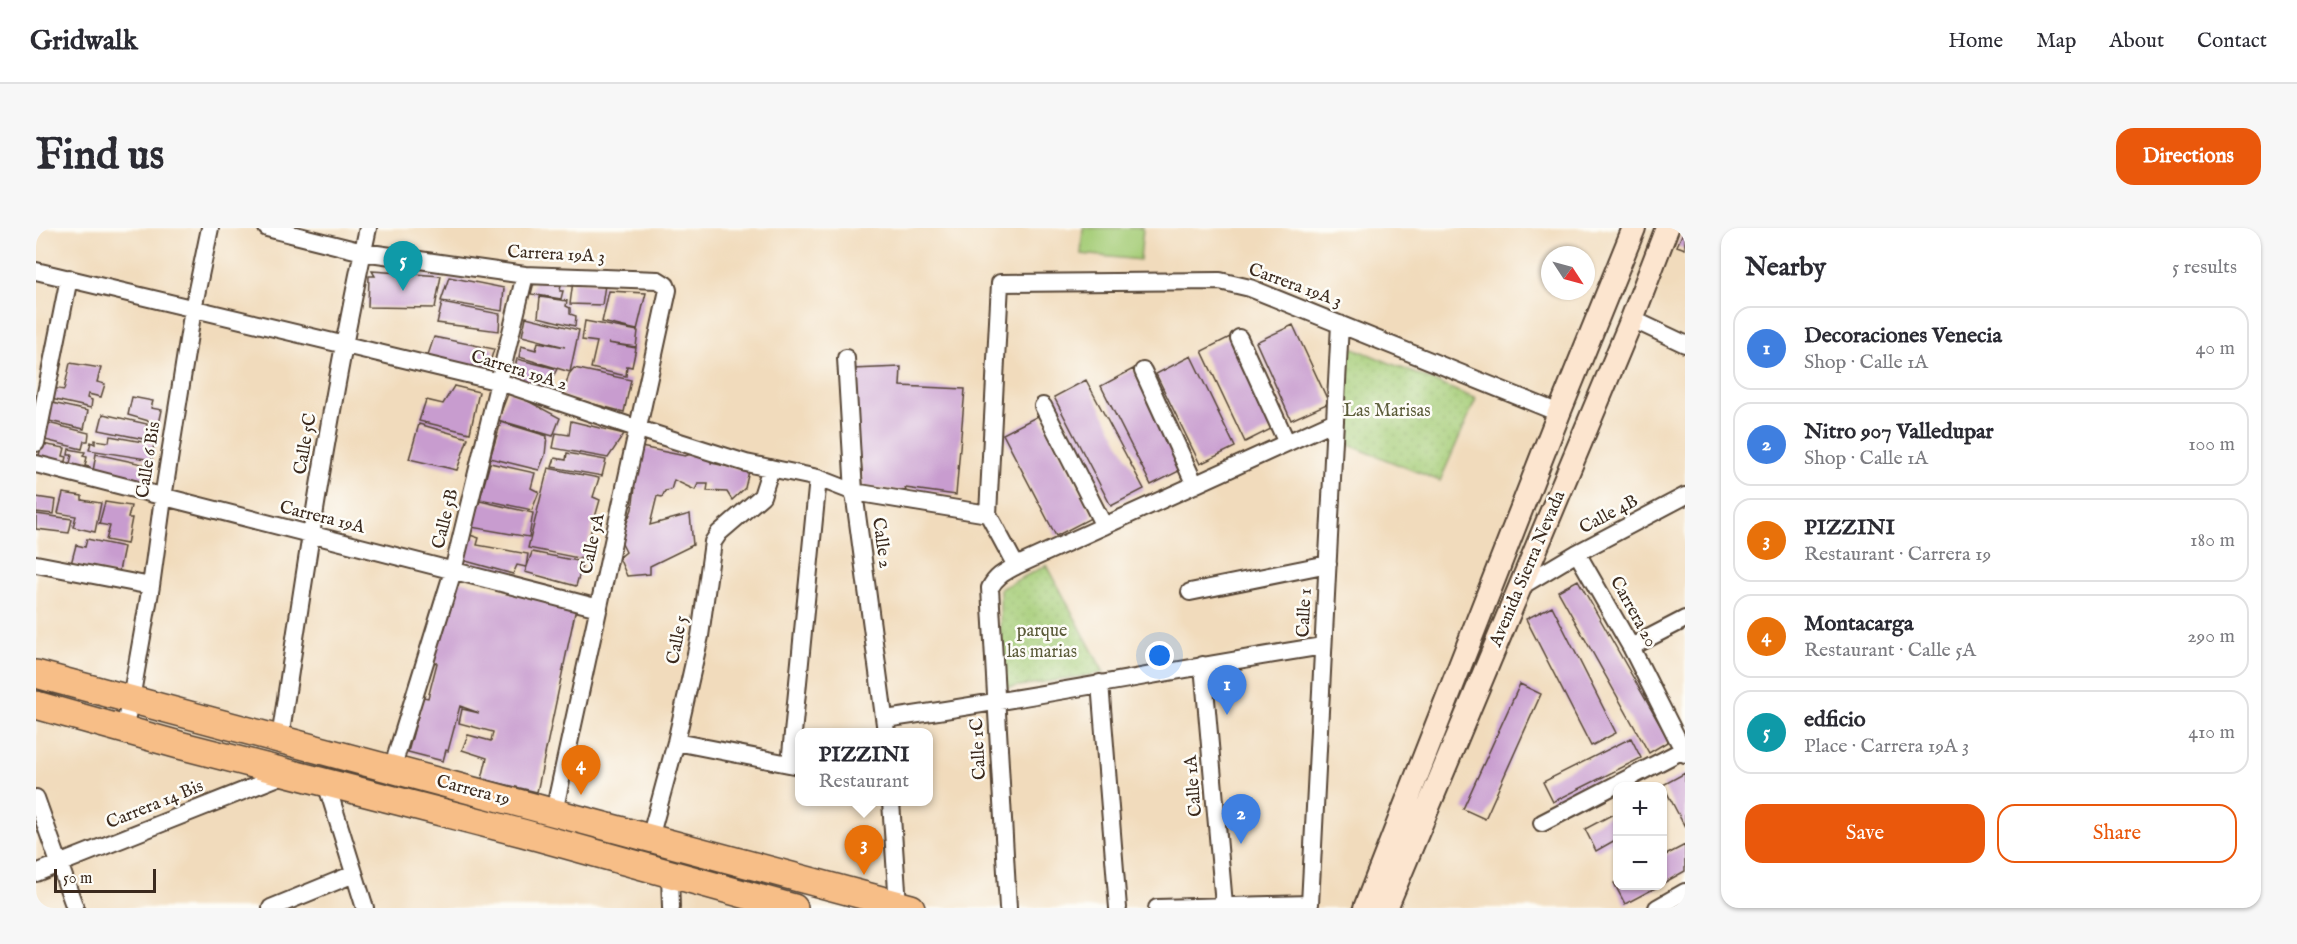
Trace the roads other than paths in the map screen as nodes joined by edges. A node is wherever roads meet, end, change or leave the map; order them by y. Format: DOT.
graph roads {
  1 [pos="210,228"];
  2 [pos="267,228"];
  3 [pos="368,228"];
  4 [pos="1634,228"];
  5 [pos="1667,228"];
  6 [pos="363,252"];
  7 [pos="36,271"];
  8 [pos="525,275"];
  9 [pos="69,278"];
  10 [pos="666,285"];
  11 [pos="193,309"];
  12 [pos="1632,319"];
  13 [pos="1341,324"];
  14 [pos="1239,338"];
  15 [pos="1685,344"];
  16 [pos="344,346"];
  17 [pos="846,358"];
  18 [pos="1143,371"];
  19 [pos="500,382"];
  20 [pos="1043,405"];
  21 [pos="1559,412"];
  22 [pos="1335,421"];
  23 [pos="639,429"];
  24 [pos="36,443"];
  25 [pos="1287,443"];
  26 [pos="36,464"];
  27 [pos="771,468"];
  28 [pos="818,478"];
  29 [pos="1195,485"];
  30 [pos="854,492"];
  31 [pos="1685,496"];
  32 [pos="163,498"];
  33 [pos="988,514"];
  34 [pos="1104,526"];
  35 [pos="310,534"];
  36 [pos="1577,553"];
  37 [pos="36,564"];
  38 [pos="1328,564"];
  39 [pos="1016,566"];
  40 [pos="453,571"];
  41 [pos="152,586"];
  42 [pos="1520,587"];
  43 [pos="1190,592"];
  44 [pos="599,608"];
  45 [pos="1685,619"];
  46 [pos="1323,646"];
  47 [pos="1631,647"];
  48 [pos="1203,665"];
  49 [pos="36,674"];
  50 [pos="1100,683"];
  51 [pos="131,699"];
  52 [pos="996,703"];
  53 [pos="36,705"];
  54 [pos="185,713"];
  55 [pos="108,724"];
  56 [pos="885,725"];
  57 [pos="798,728"];
  58 [pos="280,739"];
  59 [pos="676,742"];
  60 [pos="179,745"];
  61 [pos="1684,751"];
  62 [pos="795,766"];
  63 [pos="392,769"];
  64 [pos="289,772"];
  65 [pos="326,783"];
  66 [pos="36,798"];
  67 [pos="892,806"];
  68 [pos="554,812"];
  69 [pos="1542,824"];
  70 [pos="650,838"];
  71 [pos="58,864"];
  72 [pos="36,873"];
  73 [pos="354,874"];
  74 [pos="670,874"];
  75 [pos="1685,892"];
  76 [pos="1224,905"];
  77 [pos="904,906"];
  78 [pos="75,908"];
  79 [pos="271,908"];
  80 [pos="365,908"];
  81 [pos="671,908"];
  82 [pos="794,908"];
  83 [pos="1008,908"];
  84 [pos="1118,908"];
  85 [pos="1157,908"];
  86 [pos="1365,908"];
  87 [pos="1386,908"];
  88 [pos="1657,908"];
  1 -- 11 [label="street, Calle 6 Bis"];
  2 -- 6 [label="street, Carrera 19A 3"];
  3 -- 6 [label="street, Calle 5C"];
  4 -- 21 [label="main road, Avenida Sierra Nevada"];
  5 -- 12 [label="main road, Avenida Sierra Nevada"];
  6 -- 8 [label="street, Carrera 19A 3"];
  6 -- 16 [label="street, Calle 5C"];
  7 -- 9 [label="street, Carrera 19A 2"];
  8 -- 10 [label="street, Carrera 19A 3"];
  8 -- 19 [label="street, Calle 5B"];
  9 -- 11 [label="street, Carrera 19A 2"];
  9 -- 24 [label="street"];
  10 -- 23 [label="street, Calle 5A"];
  11 -- 16 [label="street, Carrera 19A 2"];
  11 -- 32 [label="street, Calle 6 Bis"];
  12 -- 15 [label="street"];
  12 -- 42 [label="main road, Avenida Sierra Nevada"];
  13 -- 21 [label="street, Carrera 19A 3"];
  13 -- 22 [label="street, Calle 1"];
  13 -- 33 [label="street, Carrera 19A 3"];
  14 -- 25 [label="street"];
  16 -- 19 [label="street, Carrera 19A 2"];
  16 -- 35 [label="street, Calle 5C"];
  17 -- 30 [label="street, Calle 2"];
  18 -- 29 [label="street"];
  19 -- 23 [label="street, Carrera 19A 2"];
  19 -- 40 [label="street, Calle 5B"];
  20 -- 34 [label="street"];
  21 -- 86 [label="main road, Avenida Sierra Nevada"];
  22 -- 25 [label="street"];
  22 -- 38 [label="street, Calle 1"];
  23 -- 27 [label="street, Carrera 19A 2"];
  23 -- 44 [label="street, Calle 5A"];
  25 -- 29 [label="street"];
  26 -- 32 [label="street, Carrera 19A"];
  27 -- 28 [label="street, Carrera 19A 2"];
  27 -- 59 [label="street, Calle 5"];
  28 -- 30 [label="street, Carrera 19A 2"];
  28 -- 57 [label="street"];
  29 -- 34 [label="street"];
  30 -- 33 [label="street, Carrera 19A 2"];
  30 -- 56 [label="street, Calle 2"];
  31 -- 36 [label="street, Calle 4B"];
  32 -- 35 [label="street, Carrera 19A"];
  32 -- 41 [label="street, Calle 6 Bis"];
  33 -- 39 [label="street"];
  34 -- 39 [label="street"];
  35 -- 40 [label="street, Carrera 19A"];
  35 -- 58 [label="street, Calle 5C"];
  36 -- 42 [label="street, Calle 4B"];
  36 -- 47 [label="street, Carrera 20"];
  37 -- 41 [label="street"];
  38 -- 43 [label="street"];
  38 -- 46 [label="street, Calle 1"];
  39 -- 52 [label="street, Calle 1C"];
  40 -- 44 [label="street, Carrera 19A"];
  40 -- 63 [label="street, Calle 5B"];
  41 -- 51 [label="street, Calle 6 Bis"];
  42 -- 87 [label="main road, Avenida Sierra Nevada"];
  44 -- 68 [label="street, Calle 5A"];
  45 -- 47 [label="street"];
  46 -- 48 [label="street"];
  46 -- 76 [label="street, Calle 1"];
  47 -- 61 [label="street, Carrera 20"];
  48 -- 50 [label="street"];
  48 -- 76 [label="street, Calle 1A"];
  49 -- 51 [label="highway, Carrera 19"];
  50 -- 52 [label="street"];
  50 -- 84 [label="street"];
  51 -- 54 [label="highway, Carrera 19"];
  51 -- 55 [label="street, Calle 6 Bis"];
  52 -- 56 [label="street"];
  52 -- 83 [label="street, Calle 1C"];
  53 -- 55 [label="highway, Carrera 19"];
  54 -- 58 [label="highway, Carrera 19"];
  54 -- 60 [label="street"];
  55 -- 60 [label="highway, Carrera 19"];
  58 -- 63 [label="highway, Carrera 19"];
  59 -- 62 [label="street"];
  59 -- 70 [label="street, Calle 5"];
  60 -- 64 [label="highway, Carrera 19"];
  61 -- 69 [label="street"];
  63 -- 68 [label="highway, Carrera 19"];
  64 -- 65 [label="highway, Carrera 19"];
  64 -- 71 [label="street, Carrera 14 Bis"];
  65 -- 73 [label="street"];
  65 -- 74 [label="highway, Carrera 19"];
  66 -- 71 [label="street"];
  67 -- 77 [label="street"];
  68 -- 70 [label="highway, Carrera 19"];
  70 -- 77 [label="highway, Carrera 19"];
  71 -- 72 [label="street, Carrera 14 Bis"];
  71 -- 78 [label="street"];
  73 -- 79 [label="street"];
  73 -- 80 [label="street"];
  74 -- 81 [label="street"];
  74 -- 82 [label="highway, Carrera 19"];
  75 -- 88 [label="street"];
  76 -- 85 [label="street"];
}
